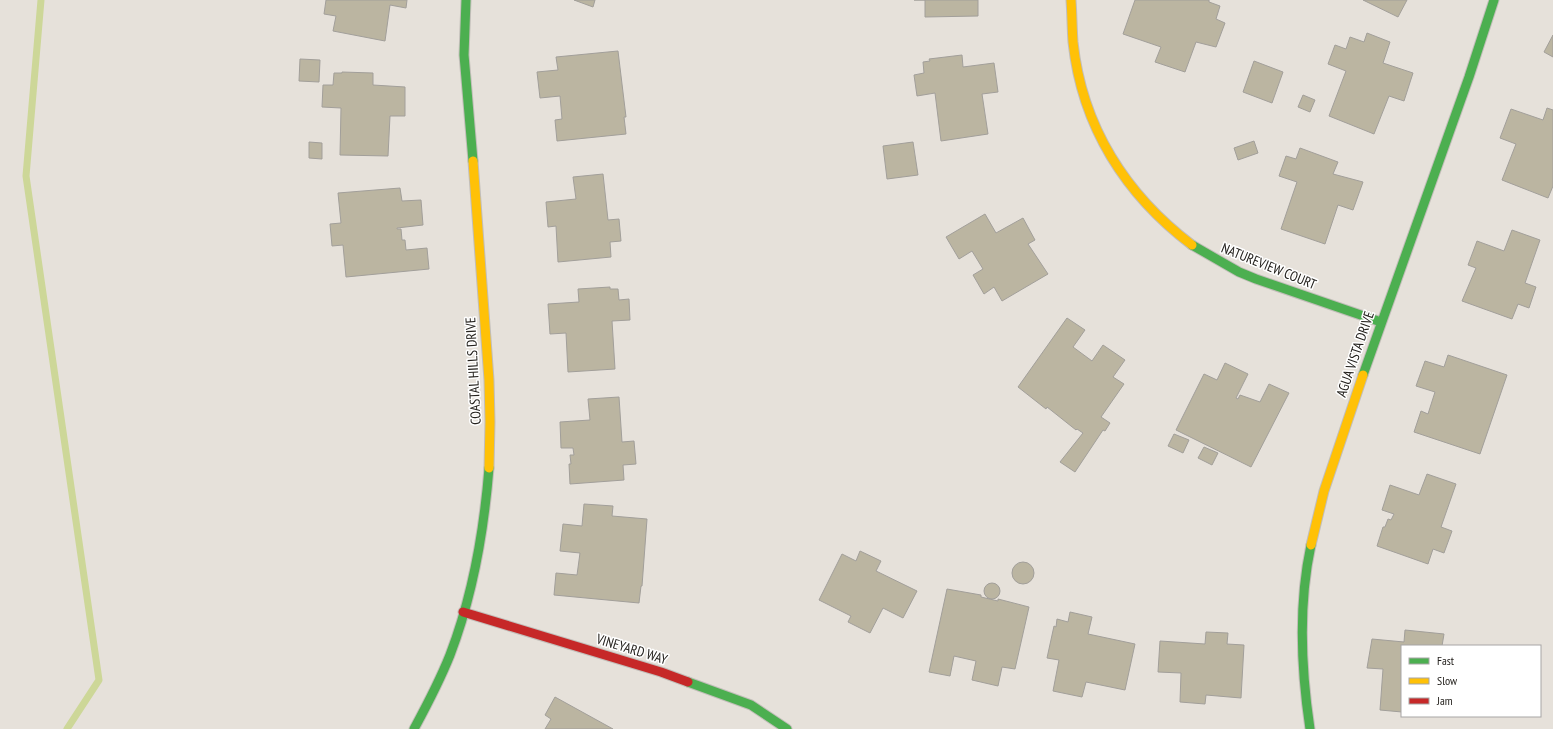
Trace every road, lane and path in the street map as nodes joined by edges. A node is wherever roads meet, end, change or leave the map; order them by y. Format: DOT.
graph roads {
  1 [pos="466,0"];
  2 [pos="1071,0"];
  3 [pos="1494,0"];
  4 [pos="1381,322"];
  5 [pos="463,612"];
  6 [pos="414,729"];
  7 [pos="787,729"];
  8 [pos="1310,729"];
  1 -- 5 [label="street, COASTAL HILLS DRIVE"];
  2 -- 4 [label="street, NATUREVIEW COURT"];
  3 -- 4 [label="street, AGUA VISTA DRIVE"];
  4 -- 8 [label="street, AGUA VISTA DRIVE"];
  5 -- 6 [label="street, COASTAL HILLS DRIVE"];
  5 -- 7 [label="street, VINEYARD WAY"];
}
